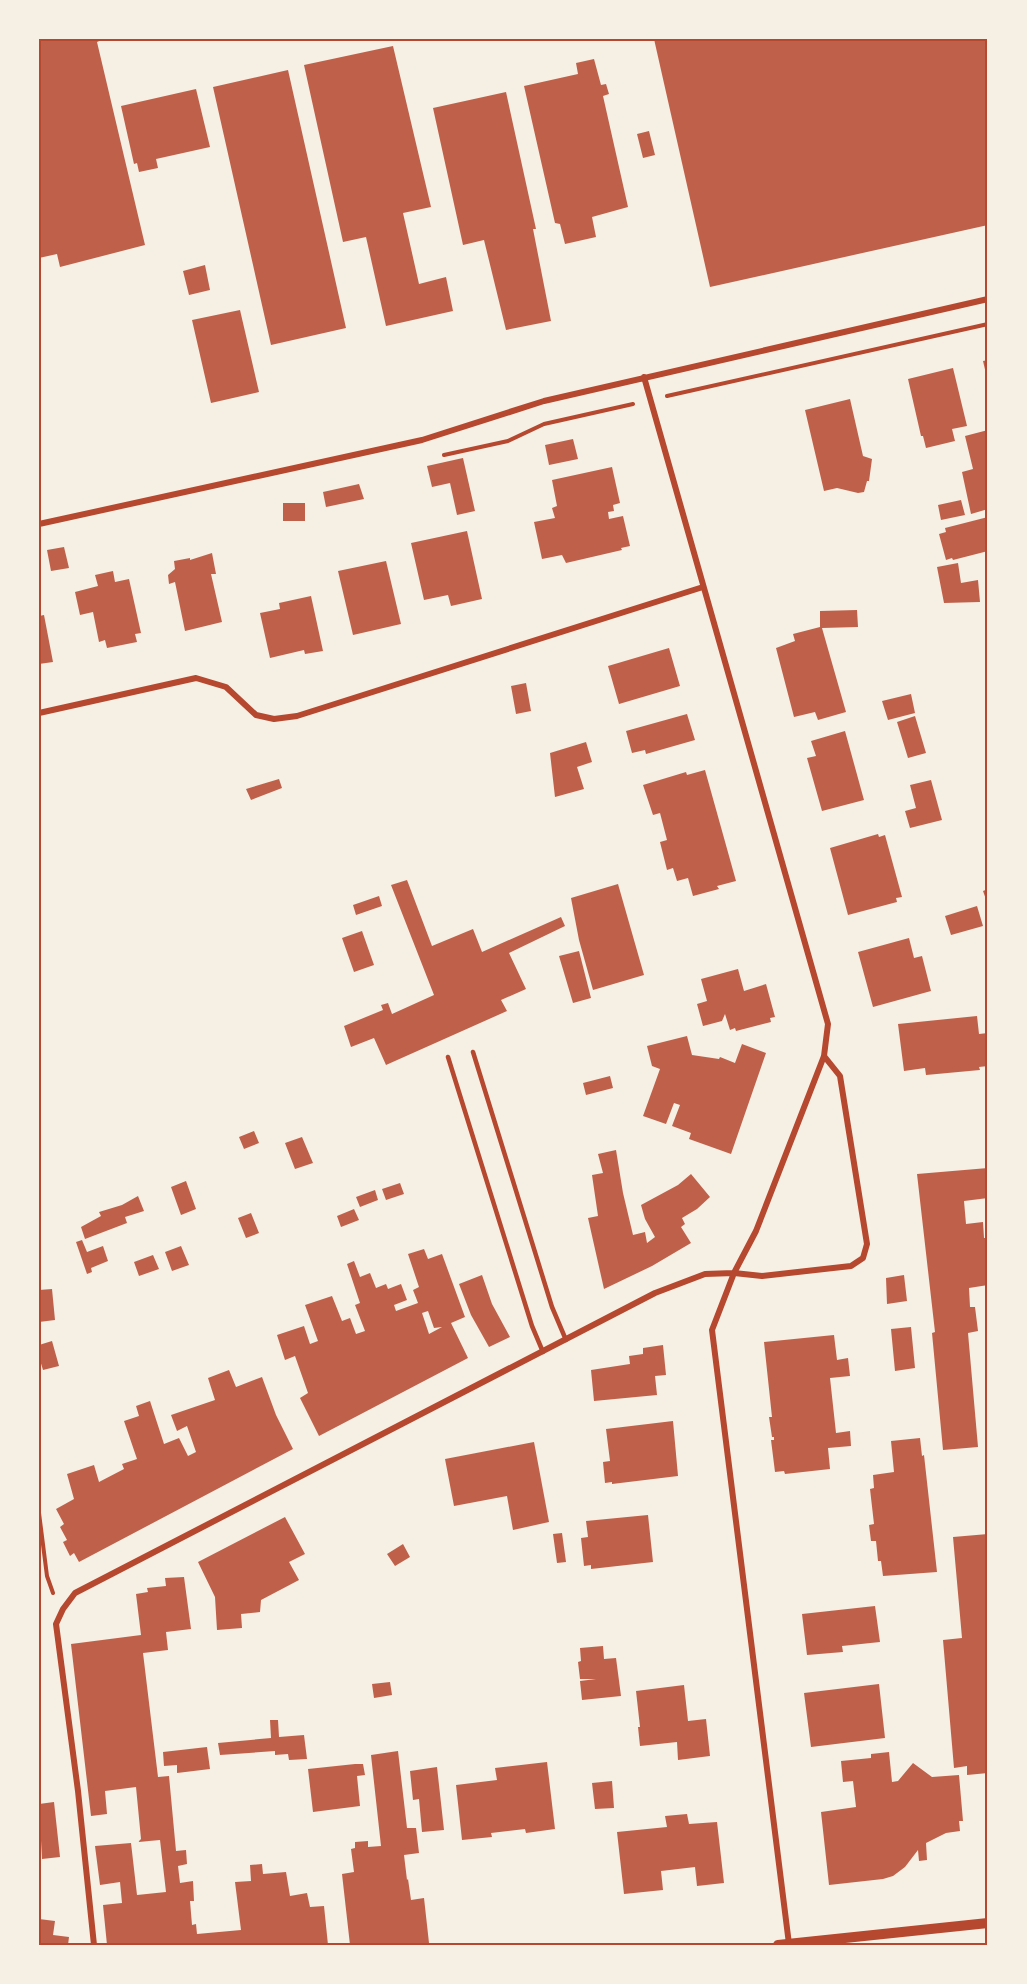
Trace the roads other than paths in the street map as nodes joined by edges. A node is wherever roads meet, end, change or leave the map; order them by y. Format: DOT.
graph roads {
  1 [pos="988,299"];
  2 [pos="644,377"];
  3 [pos="39,524"];
  4 [pos="703,587"];
  5 [pos="39,712"];
  6 [pos="473,1052"];
  7 [pos="824,1056"];
  8 [pos="448,1057"];
  9 [pos="734,1273"];
  10 [pos="566,1340"];
  11 [pos="543,1352"];
  12 [pos="988,1923"];
  13 [pos="784,1944"];
  14 [pos="94,1945"];
  1 -- 2 [label="street"];
  2 -- 3 [label="street"];
  2 -- 4 [label="street"];
  4 -- 5 [label="street"];
  4 -- 7 [label="street"];
  6 -- 10 [label="lane"];
  7 -- 9 [label="street"];
  7 -- 9 [label="street"];
  8 -- 11 [label="lane"];
  9 -- 10 [label="street"];
  9 -- 13 [label="street"];
  10 -- 11 [label="street"];
  11 -- 14 [label="street"];
  12 -- 13 [label="street"];
}
